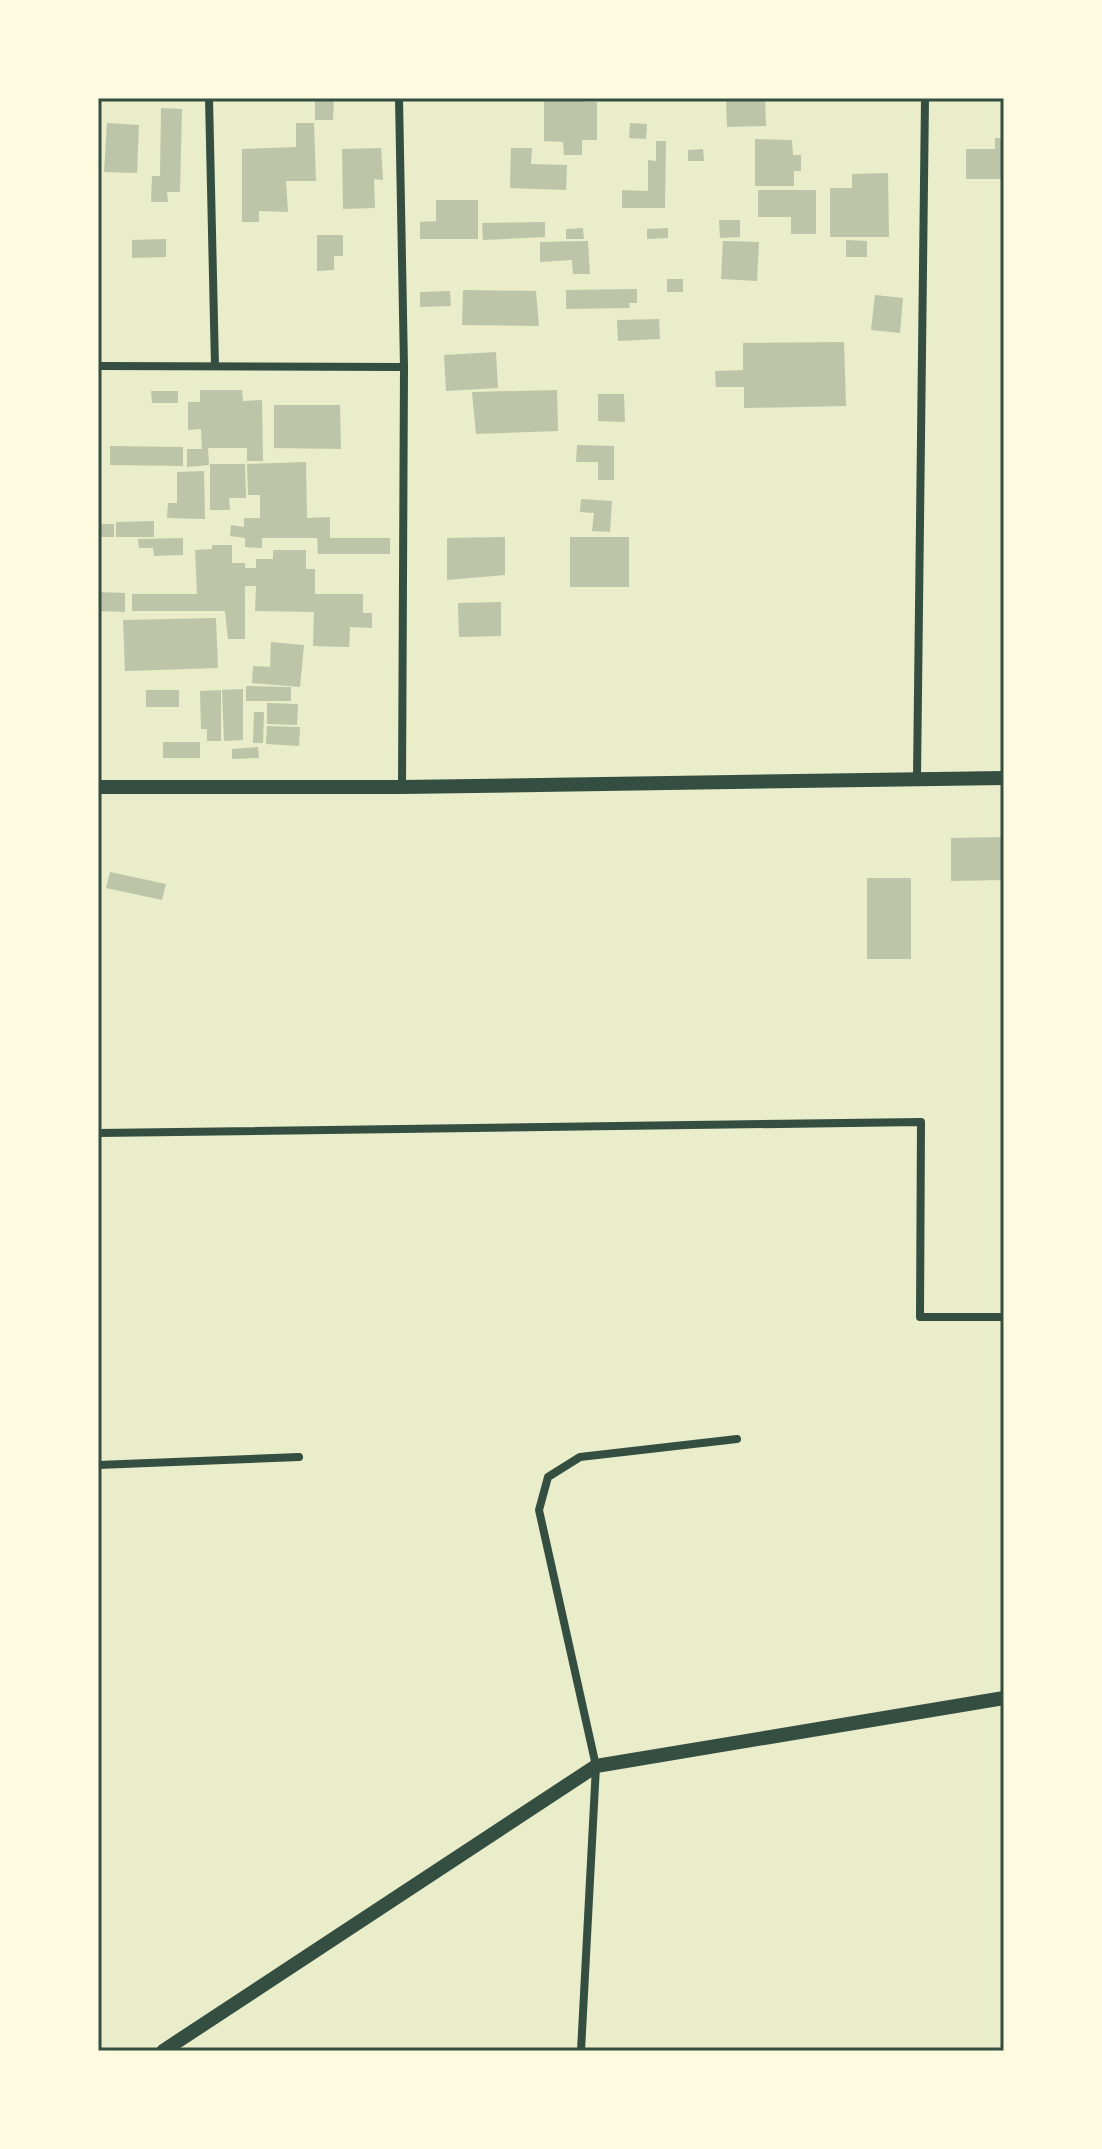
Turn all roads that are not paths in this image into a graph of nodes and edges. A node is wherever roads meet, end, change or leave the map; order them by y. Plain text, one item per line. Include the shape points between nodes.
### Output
1 (209, 98) edge
2 (399, 98) edge
3 (925, 98) edge
4 (98, 366) edge
5 (215, 366) junction
6 (404, 367) junction
7 (917, 777) junction
8 (1004, 778) edge
9 (98, 787) edge
10 (402, 787) junction
11 (98, 1133) edge
12 (1004, 1317) edge
13 (737, 1439) dead end
14 (299, 1457) dead end
15 (98, 1465) edge
16 (1004, 1698) edge
17 (596, 1766) junction
18 (163, 2051) edge
19 (581, 2051) edge

1 - 5 street
2 - 6 street
3 - 7 street
4 - 5 street
5 - 6 street
6 - 10 street
7 - 8 street
7 - 10 street
9 - 10 street
11 - 12 street via 921,1122 920,1317
13 - 17 street via 580,1457 548,1477 539,1510
14 - 15 street
16 - 17 street
17 - 18 street
17 - 19 street

